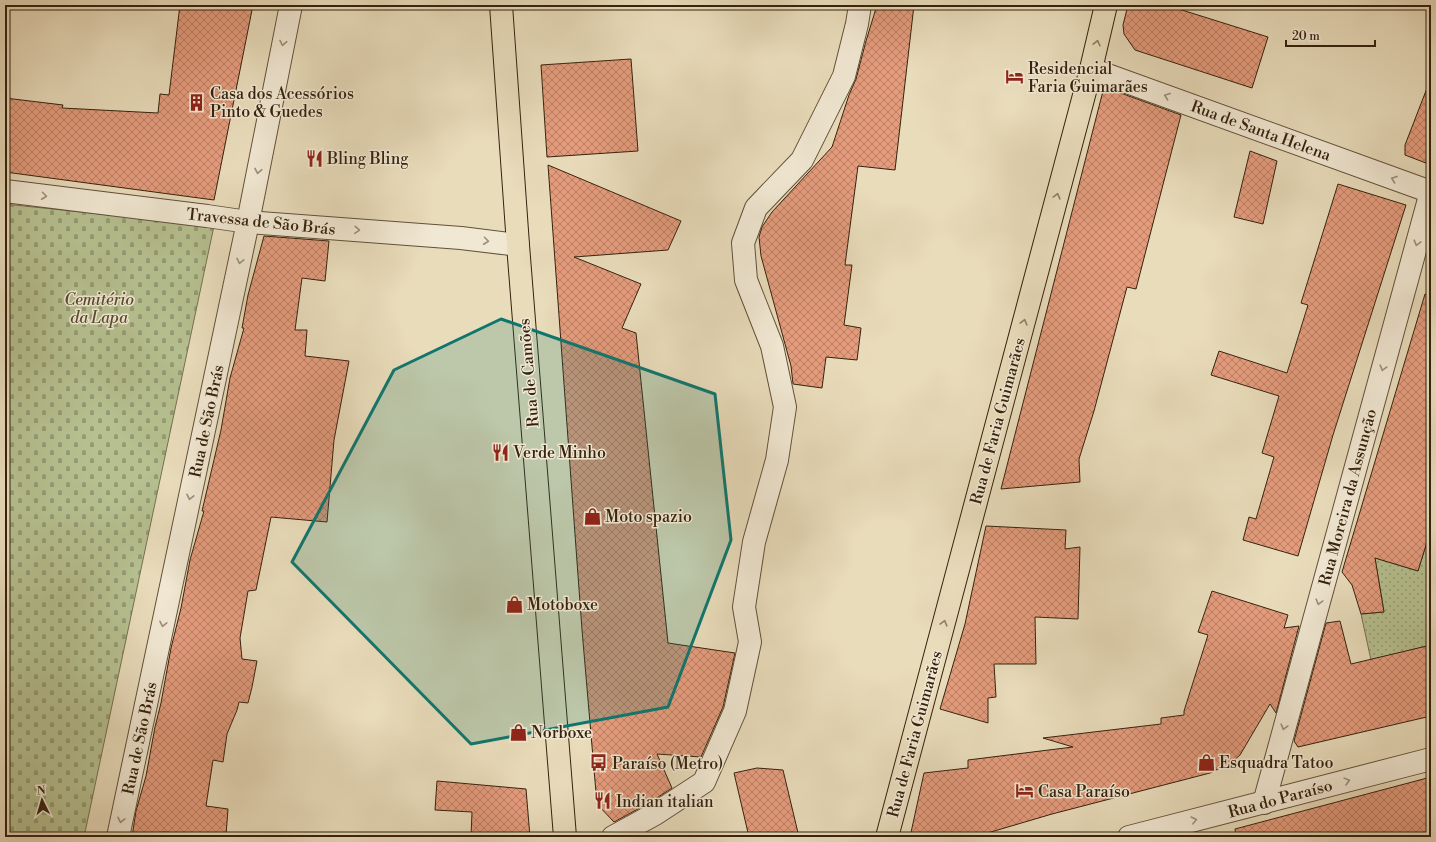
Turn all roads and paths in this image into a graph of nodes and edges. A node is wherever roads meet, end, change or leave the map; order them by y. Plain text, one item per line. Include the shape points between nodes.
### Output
1 (291, 5) edge
2 (501, 5) edge
3 (860, 5) edge
4 (1106, 5) edge
5 (1091, 69) junction
6 (5, 191) edge
7 (1431, 192) edge
8 (248, 222) junction
9 (518, 245) junction
10 (1431, 758) edge
11 (1264, 803) junction
12 (118, 837) edge
13 (565, 837) edge
14 (612, 837) edge
15 (887, 837) edge
16 (1130, 837) edge

1 -> 8 street, Rua de São Brás
2 - 9 main road, Rua de Camões
3 - 14 street via 844,76 802,160 756,208 743,243 746,280 772,346 785,407 777,460 754,542 744,607 750,642 735,711 704,782 655,814
5 -> 4 main road, Rua de Faria Guimarães
7 -> 5 street, Rua de Santa Helena
15 -> 5 main road, Rua de Faria Guimarães
6 -> 8 street, Travessa de São Brás
7 -> 11 street, Rua Moreira da Assunção
8 -> 9 street, Travessa de São Brás via 461,238
8 -> 12 street, Rua de São Brás
9 - 13 main road, Rua de Camões
11 -> 10 street, Rua do Paraíso
16 -> 11 street, Rua do Paraíso

